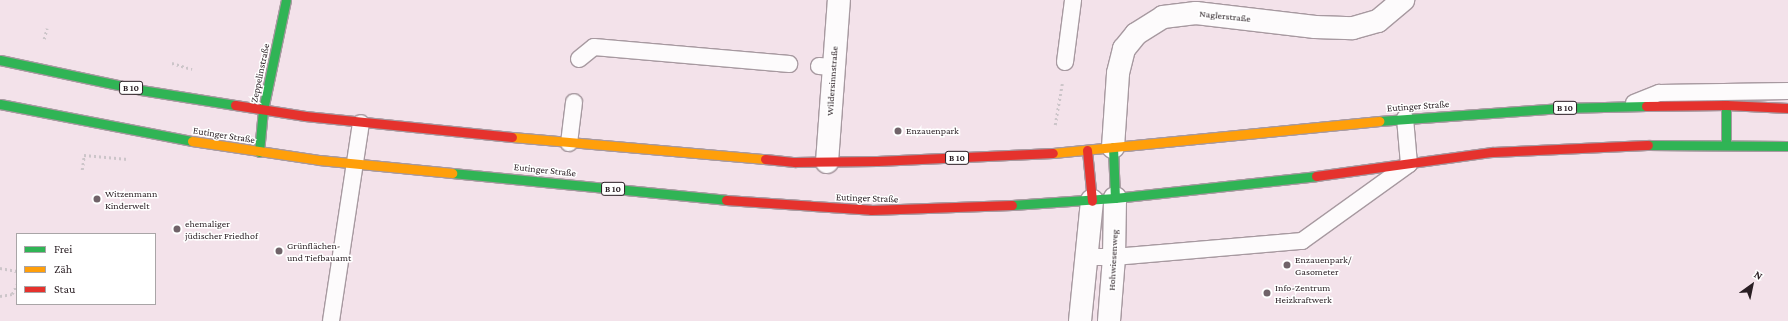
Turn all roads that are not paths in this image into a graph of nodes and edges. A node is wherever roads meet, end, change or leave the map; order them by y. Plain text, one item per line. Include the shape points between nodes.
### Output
1 (286, 0) edge
2 (839, 0) edge
3 (1073, 0) edge
4 (1403, 0) edge
5 (579, 59) dead end
6 (0, 60) edge
7 (1065, 62) road end
8 (789, 64) dead end
9 (1788, 91) edge
10 (574, 102) dead end
11 (0, 104) edge
12 (1726, 104) junction
13 (1626, 107) junction
14 (1788, 108) edge
15 (263, 110) junction
16 (1405, 118) junction
17 (360, 123) junction
18 (569, 143) junction
19 (1726, 145) junction
20 (1788, 146) edge
21 (1113, 147) junction
22 (1087, 150) junction
23 (259, 152) junction
24 (826, 162) junction
25 (355, 164) junction
26 (1409, 164) junction
27 (1116, 198) junction
28 (1092, 201) junction
29 (1086, 257) junction
30 (1114, 257) junction
31 (331, 321) edge
32 (1080, 321) edge
33 (1109, 321) edge

1 - 15 main road, Zeppelinstraße
2 - 24 street, Wildersinnstraße via 826,66
3 - 7 lane
4 - 21 street, Naglerstraße via 1378,21 1353,28 1314,27 1196,13 1163,17 1136,34 1124,49 1118,73
5 - 8 lane via 594,47
6 - 15 main road, Eutinger Straße / B 10 via 141,90
9 - 13 lane via 1659,93
10 - 18 lane
11 - 23 main road, Eutinger Straße / B 10 via 166,137
12 - 13 main road, Eutinger Straße / B 10
12 - 14 main road, Eutinger Straße / B 10
12 - 19 main road
13 - 16 main road, Eutinger Straße / B 10
15 - 17 main road, Eutinger Straße / B 10
15 - 23 main road, Zeppelinstraße
16 - 21 main road, Eutinger Straße / B 10
16 - 26 lane
17 - 18 main road, Eutinger Straße / B 10
17 - 25 lane
18 - 24 main road, Eutinger Straße / B 10 via 795,162
19 - 20 main road, Eutinger Straße / B 10
19 - 26 main road, Eutinger Straße / B 10 via 1550,148 1492,152
21 - 22 main road, Eutinger Straße / B 10
21 - 27 main road
22 - 24 main road, Eutinger Straße / B 10
22 - 28 main road
23 - 25 main road, Eutinger Straße / B 10
25 - 28 main road, Eutinger Straße / B 10 via 782,205 871,210 950,209
25 - 31 lane
26 - 27 main road, Eutinger Straße / B 10
26 - 30 lane via 1302,241
27 - 28 main road, Eutinger Straße / B 10
27 - 30 street, Hohwiesenweg
28 - 29 street
29 - 30 lane
29 - 32 street
30 - 33 street, Hohwiesenweg

